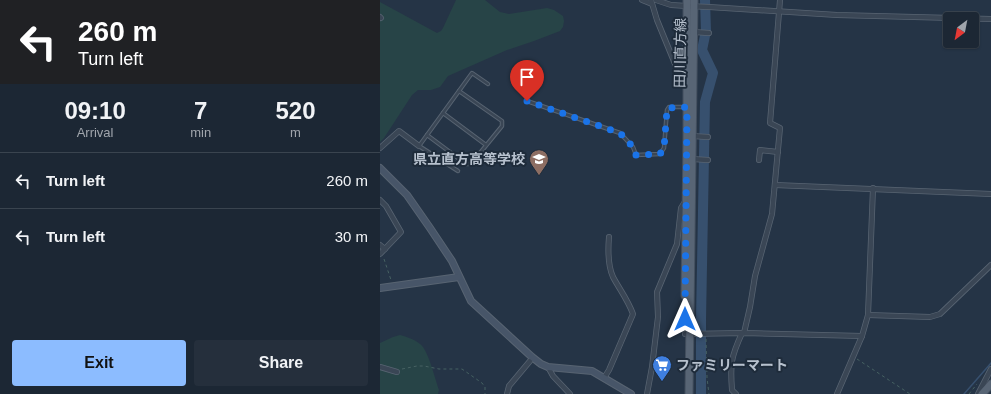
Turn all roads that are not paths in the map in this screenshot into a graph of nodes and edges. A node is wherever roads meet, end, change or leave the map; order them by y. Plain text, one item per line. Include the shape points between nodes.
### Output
1 (642, 0) edge
2 (656, 0) edge
3 (780, 0) edge
4 (651, 2) edge
5 (692, 4) edge
6 (780, 11) junction
7 (991, 19) edge
8 (694, 32) junction
9 (709, 33) dead end
10 (488, 84) dead end
11 (687, 86) junction
12 (459, 91) junction
13 (527, 101) dead end
14 (690, 107) junction
15 (443, 113) junction
16 (427, 135) junction
17 (692, 136) junction
18 (708, 137) dead end
19 (486, 145) junction
20 (419, 146) junction
21 (380, 148) edge
22 (778, 152) junction
23 (692, 159) junction
24 (708, 160) dead end
25 (759, 160) dead end
26 (380, 168) edge
27 (458, 171) dead end
28 (775, 185) junction
29 (873, 188) junction
30 (991, 194) edge
31 (689, 199) junction
32 (380, 200) edge
33 (609, 237) dead end
34 (380, 245) edge
35 (385, 249) junction
36 (380, 254) edge
37 (991, 265) edge
38 (459, 277) junction
39 (380, 288) edge
40 (868, 315) junction
41 (743, 333) junction
42 (688, 334) junction
43 (862, 336) junction
44 (530, 360) dead end
45 (380, 367) edge
46 (548, 367) junction
47 (991, 369) edge
48 (397, 372) road end
49 (604, 378) junction
50 (991, 384) edge
51 (507, 394) edge
52 (570, 394) edge
53 (631, 394) edge
54 (647, 394) edge
55 (684, 394) edge
56 (689, 394) edge
57 (736, 394) edge
58 (837, 394) edge
59 (978, 394) edge
60 (982, 394) edge

1 - 4 street
2 - 5 street via 671,5
3 - 6 street
4 - 11 street via 682,81
5 - 6 street
5 - 8 main road, 田川直方線
5 - 11 main road, 田川直方線
6 - 7 street
6 - 22 street via 770,123 780,128
8 - 9 street
8 - 14 main road, 田川直方線
10 - 12 lane via 472,73
11 - 14 main road, 田川直方線
12 - 15 lane
12 - 19 lane via 502,121 502,126
13 - 14 lane via 620,133 633,147 636,155 660,154 664,148 668,108
14 - 17 main road, 田川直方線
14 - 31 main road, 田川直方線
15 - 16 lane
15 - 19 lane
16 - 19 lane via 466,164 471,164
16 - 20 lane
17 - 18 street
17 - 23 main road, 田川直方線
20 - 21 street via 399,131
20 - 27 lane
22 - 25 street via 760,150
22 - 28 street
23 - 24 street
23 - 31 main road, 田川直方線
26 - 38 street via 407,195 452,261
28 - 29 street
28 - 41 street via 772,214
29 - 30 street
29 - 40 street
31 - 42 main road, 田川直方線
31 - 54 street via 681,208 677,244 657,292 658,317
32 - 35 street via 401,232
33 - 49 street via 608,251 613,276 630,304 633,314
34 - 35 street
35 - 36 street
37 - 40 street via 940,314 930,317
38 - 39 street
38 - 46 street via 471,301 532,357
40 - 43 street
41 - 42 street
41 - 43 street
41 - 57 street via 731,362 732,390
42 - 55 main road, 田川直方線
42 - 56 main road, 田川直方線
43 - 58 street
44 - 51 street via 508,386
45 - 48 street
46 - 49 street via 592,371
46 - 52 street
47 - 59 street
49 - 53 street
50 - 60 main road

